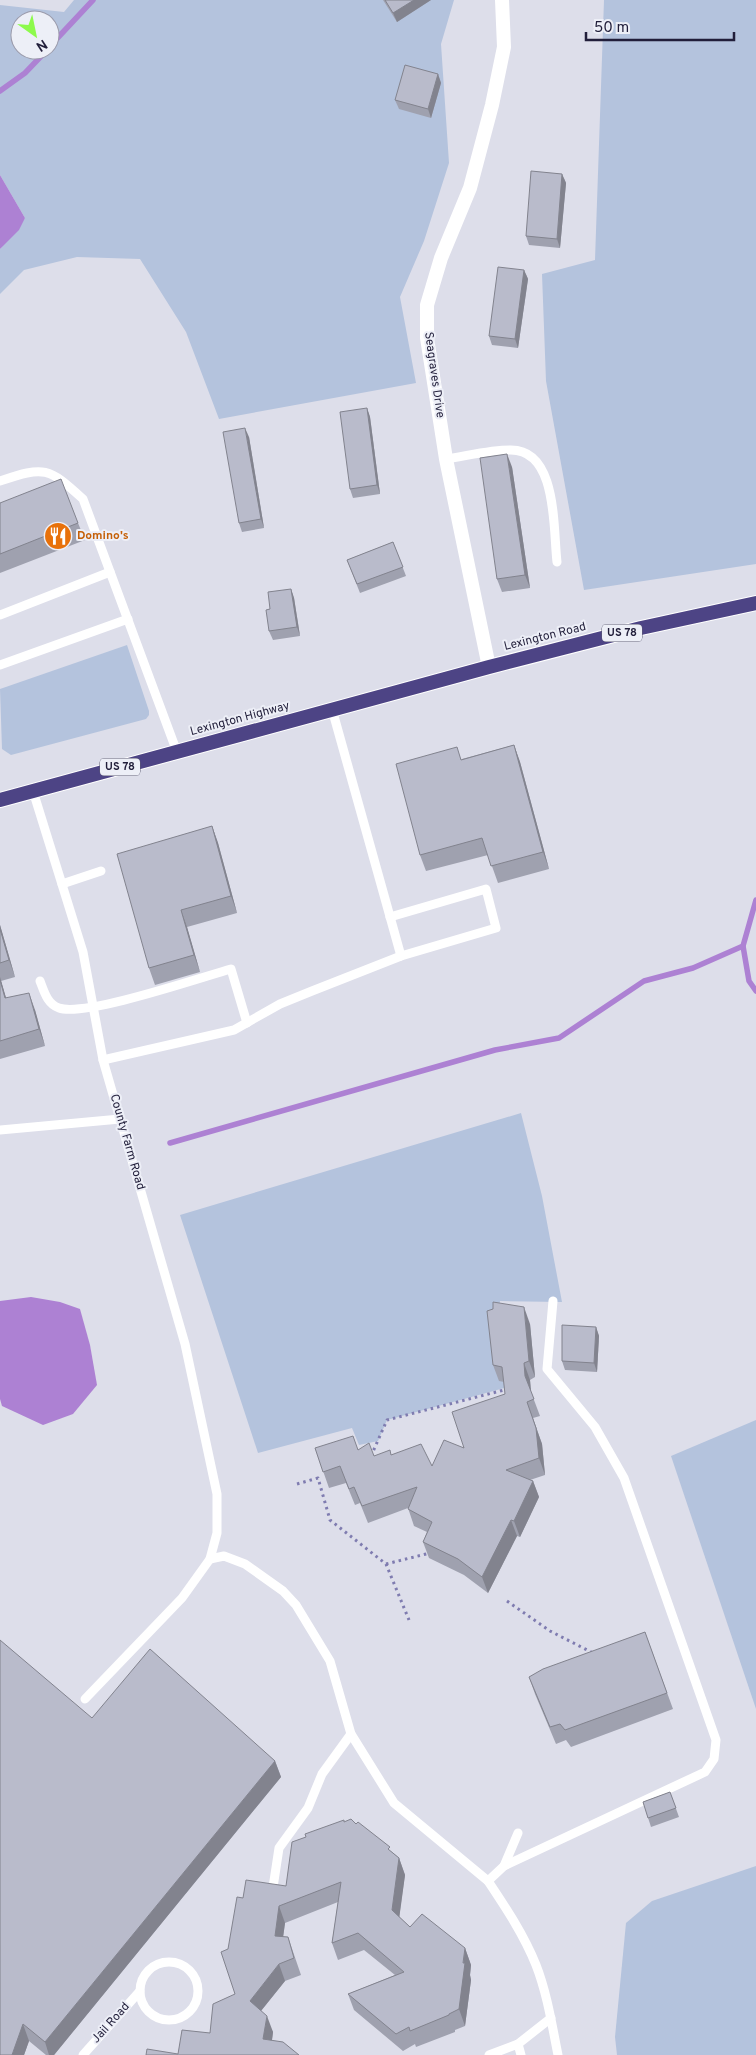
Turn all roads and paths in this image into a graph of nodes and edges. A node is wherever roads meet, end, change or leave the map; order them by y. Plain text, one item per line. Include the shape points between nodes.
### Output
1 (502, 0) edge
2 (446, 459) junction
3 (0, 481) edge
4 (557, 562) dead end
5 (110, 572) junction
6 (756, 603) edge
7 (0, 615) edge
8 (128, 619) junction
9 (0, 666) edge
10 (489, 667) junction
11 (332, 709) junction
12 (177, 752) junction
13 (33, 791) junction
14 (1, 798) edge
15 (102, 871) dead end
16 (62, 884) junction
17 (390, 917) junction
18 (401, 956) junction
19 (40, 981) dead end
20 (92, 1008) junction
21 (246, 1023) junction
22 (103, 1060) junction
23 (120, 1119) junction
24 (0, 1130) edge
25 (553, 1302) dead end
26 (509, 1389) edge
27 (489, 1394) junction
28 (496, 1397) edge
29 (471, 1399) junction
30 (474, 1406) edge
31 (368, 1462) edge
32 (297, 1484) dead end
33 (431, 1553) edge
34 (210, 1559) junction
35 (386, 1564) junction
36 (507, 1601) dead end
37 (409, 1620) dead end
38 (599, 1656) edge
39 (84, 1699) dead end
40 (351, 1734) junction
41 (518, 1833) dead end
42 (504, 1866) junction
43 (488, 1881) junction
44 (272, 1894) edge
45 (140, 1991) junction
46 (551, 2018) junction
47 (518, 2044) junction
48 (83, 2055) edge
49 (489, 2055) edge
50 (521, 2055) edge
51 (558, 2055) edge

1 - 2 street, Seagraves Drive via 504,47 492,105 470,188 441,258 427,306 427,338
2 - 4 lane via 512,450 531,455 542,466 548,481
2 - 10 street, Seagraves Drive
3 - 5 lane via 32,470 58,476 83,499
5 - 7 lane
5 - 8 lane
6 - 10 highway, Lexington Road / US 78
8 - 9 lane
8 - 12 lane
10 - 11 highway, Lexington Highway / US 78
11 - 12 highway, Lexington Highway / US 78
11 - 17 lane
12 - 13 highway, Lexington Highway / US 78
13 - 14 highway, Lexington Highway / US 78
13 - 16 lane, County Farm Road
15 - 16 lane
16 - 20 lane, County Farm Road via 83,952
17 - 18 lane
17 - 18 lane via 486,889 496,928
18 - 21 lane via 280,1004
19 - 20 lane via 52,1004 60,1008
20 - 21 lane via 231,969
20 - 22 lane, County Farm Road
21 - 22 lane via 234,1030
22 - 23 lane, County Farm Road
23 - 24 lane
23 - 34 lane, County Farm Road via 185,1344 217,1494 216,1533
25 - 42 lane via 547,1369 595,1426 624,1478 716,1740 714,1759 705,1772
26 - 27 path
27 - 28 path
27 - 29 path
29 - 30 path
29 - 31 path via 387,1420
32 - 35 path via 318,1478 330,1520
33 - 35 path
34 - 39 lane via 182,1598
34 - 40 lane via 224,1556 245,1564 284,1591 296,1605 330,1661
35 - 37 path
36 - 38 path via 550,1631
40 - 43 lane via 394,1803
40 - 44 lane via 322,1774 308,1808 279,1848
41 - 42 lane
42 - 43 lane
43 - 46 lane via 513,1918 536,1965
45 - 45 lane, Jail Road via 146,1974 160,1963 170,1961 187,1967 198,1984 199,1994 191,2012 182,2018 163,2020 146,2010
45 - 48 lane, Jail Road
46 - 47 lane
46 - 51 lane
47 - 49 lane
47 - 50 lane

